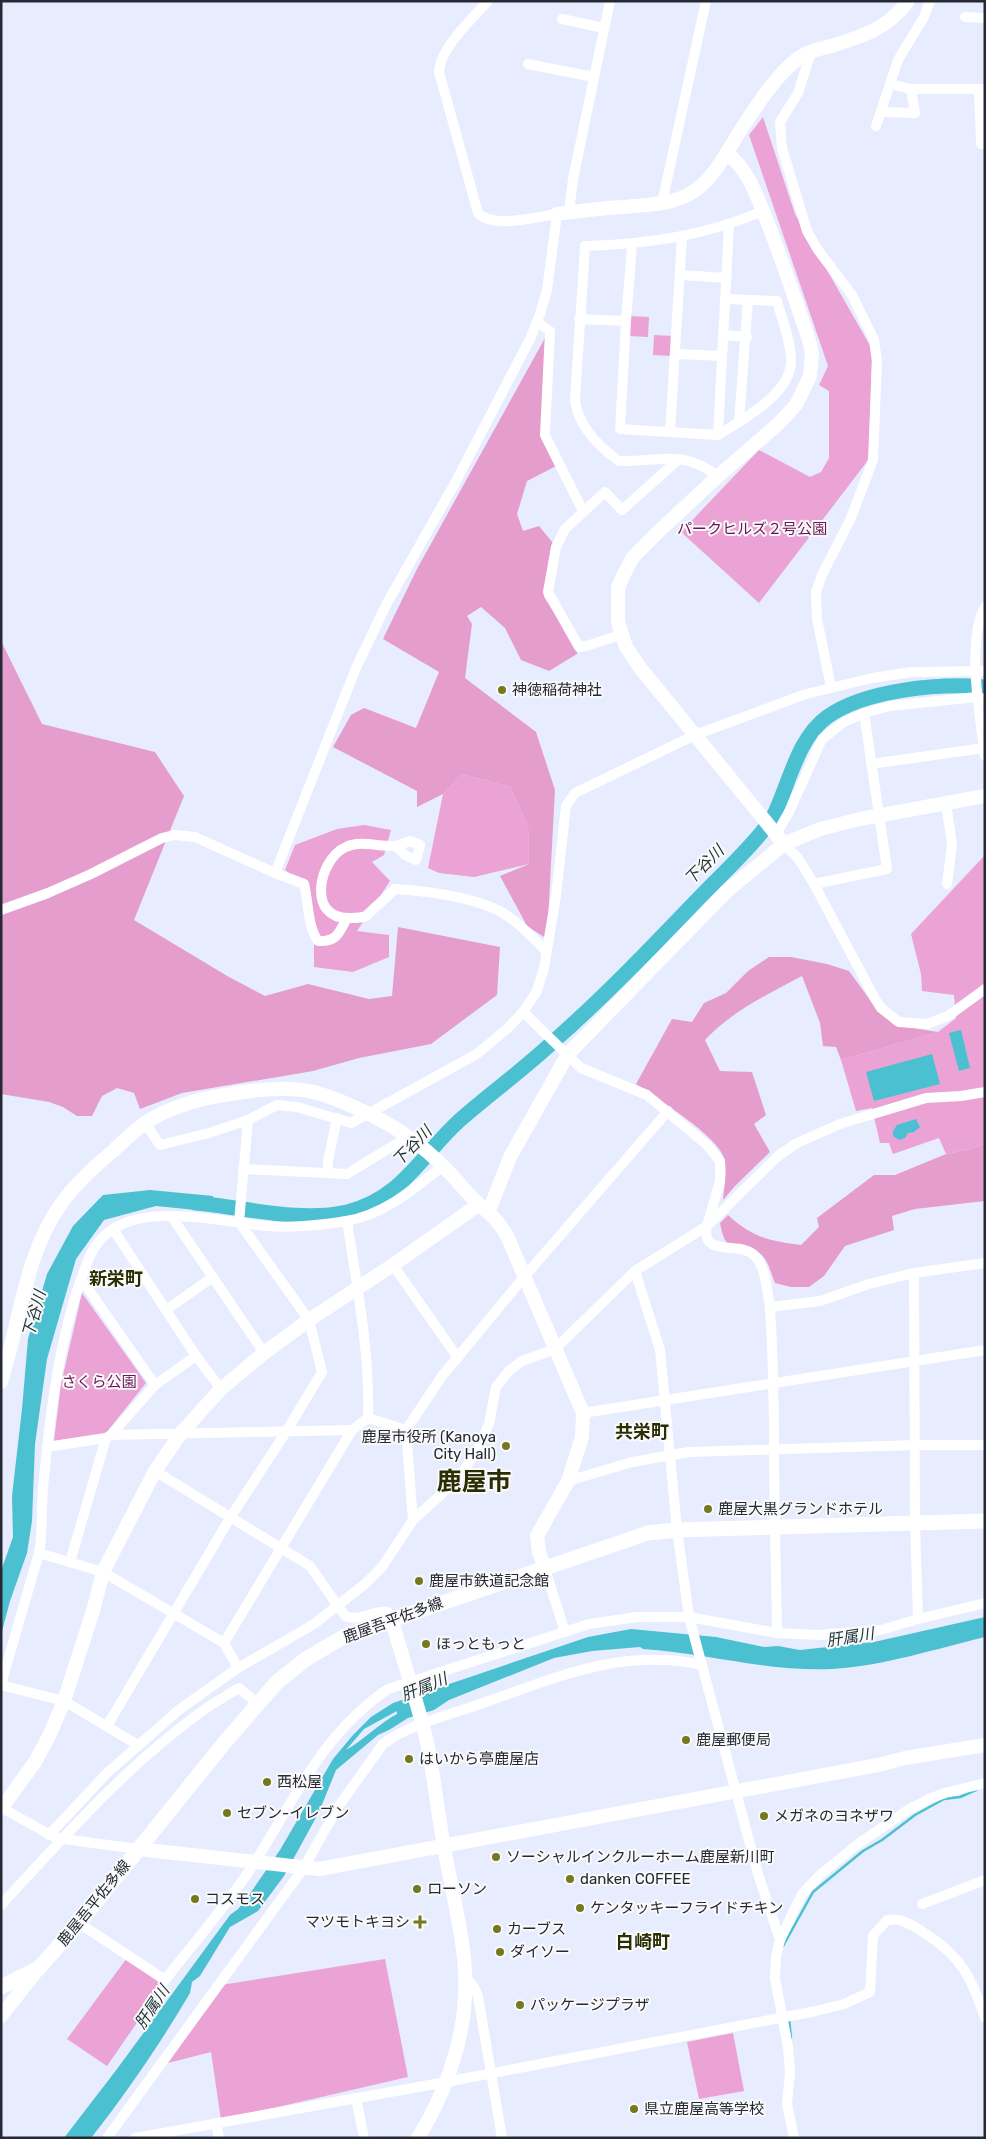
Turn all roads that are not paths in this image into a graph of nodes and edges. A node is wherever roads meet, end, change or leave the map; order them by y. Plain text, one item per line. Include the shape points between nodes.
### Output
1 (488, 1) edge
2 (610, 1) edge
3 (706, 1) edge
4 (908, 1) edge
5 (930, 1) edge
6 (965, 16) dead end
7 (985, 18) edge
8 (562, 19) dead end
9 (604, 28) junction
10 (811, 52) junction
11 (528, 64) dead end
12 (594, 77) junction
13 (890, 84) junction
14 (911, 89) junction
15 (982, 89) edge
16 (881, 112) junction
17 (876, 126) dead end
18 (985, 144) edge
19 (727, 153) junction
20 (662, 203) junction
21 (763, 211) junction
22 (563, 213) junction
23 (730, 225) junction
24 (682, 236) junction
25 (632, 245) junction
26 (680, 275) junction
27 (726, 278) junction
28 (725, 299) junction
29 (748, 300) junction
30 (580, 319) junction
31 (626, 321) junction
32 (537, 322) junction
33 (724, 335) junction
34 (747, 337) junction
35 (676, 354) junction
36 (722, 356) junction
37 (739, 422) junction
38 (670, 432) junction
39 (718, 435) junction
40 (679, 459) junction
41 (717, 476) junction
42 (583, 511) junction
43 (985, 607) edge
44 (621, 635) junction
45 (980, 671) edge
46 (831, 687) junction
47 (981, 698) edge
48 (864, 712) junction
49 (695, 735) junction
50 (984, 752) edge
51 (872, 764) junction
52 (985, 796) edge
53 (946, 803) junction
54 (879, 816) junction
55 (778, 835) junction
56 (396, 846) dead end
57 (275, 873) junction
58 (814, 884) junction
59 (947, 884) dead end
60 (1, 910) edge
61 (347, 918) junction
62 (546, 951) junction
63 (985, 989) edge
64 (523, 1012) junction
65 (564, 1051) junction
66 (985, 1092) edge
67 (668, 1111) junction
68 (369, 1114) junction
69 (337, 1118) junction
70 (248, 1120) junction
71 (145, 1123) junction
72 (409, 1136) junction
73 (441, 1162) junction
74 (243, 1169) junction
75 (328, 1173) junction
76 (483, 1208) junction
77 (172, 1217) junction
78 (347, 1221) junction
79 (239, 1222) junction
80 (707, 1226) junction
81 (113, 1228) junction
82 (985, 1263) edge
83 (392, 1265) junction
84 (635, 1271) junction
85 (914, 1273) junction
86 (213, 1277) junction
87 (524, 1277) junction
88 (82, 1280) junction
89 (358, 1288) junction
90 (770, 1307) junction
91 (166, 1310) junction
92 (309, 1320) junction
93 (555, 1349) junction
94 (985, 1350) edge
95 (264, 1353) junction
96 (196, 1356) junction
97 (458, 1358) junction
98 (915, 1360) junction
99 (1, 1382) edge
100 (774, 1382) junction
101 (155, 1385) junction
102 (221, 1389) junction
103 (664, 1401) junction
104 (582, 1413) junction
105 (368, 1418) junction
106 (352, 1430) junction
107 (406, 1430) junction
108 (286, 1432) junction
109 (181, 1433) junction
110 (108, 1437) junction
111 (916, 1445) junction
112 (985, 1445) edge
113 (47, 1447) junction
114 (774, 1450) junction
115 (670, 1454) junction
116 (155, 1471) junction
117 (568, 1481) junction
118 (230, 1518) junction
119 (413, 1520) junction
120 (985, 1520) edge
121 (915, 1523) junction
122 (775, 1527) junction
123 (677, 1530) junction
124 (283, 1548) junction
125 (39, 1553) junction
126 (70, 1562) junction
127 (545, 1568) junction
128 (103, 1572) junction
129 (985, 1603) edge
130 (337, 1607) junction
131 (175, 1615) junction
132 (690, 1619) junction
133 (918, 1619) junction
134 (392, 1621) junction
135 (565, 1632) junction
136 (777, 1633) junction
137 (224, 1643) junction
138 (701, 1661) junction
139 (238, 1668) junction
140 (411, 1682) junction
141 (1, 1684) edge
142 (64, 1701) junction
143 (258, 1704) junction
144 (422, 1724) junction
145 (107, 1726) junction
146 (138, 1745) junction
147 (985, 1745) edge
148 (985, 1783) edge
149 (735, 1791) junction
150 (2, 1808) edge
151 (49, 1835) junction
152 (62, 1839) junction
153 (443, 1845) junction
154 (138, 1849) junction
155 (254, 1863) junction
156 (299, 1869) junction
157 (985, 1880) edge
158 (922, 1904) dead end
159 (1, 1905) edge
160 (80, 1923) junction
161 (780, 1940) junction
162 (39, 1968) junction
163 (465, 1976) junction
164 (1, 1987) edge
165 (462, 2012) junction
166 (481, 2013) junction
167 (1, 2016) edge
168 (782, 2016) junction
169 (985, 2018) edge
170 (490, 2073) junction
171 (446, 2082) junction
172 (356, 2098) junction
173 (216, 2123) junction
174 (107, 2138) edge
175 (135, 2138) edge
176 (219, 2138) edge
177 (364, 2138) edge
178 (418, 2138) edge
179 (502, 2138) edge
180 (794, 2138) edge

1 - 22 street via 439,62 478,212 493,221
2 - 9 street
3 - 20 street
4 - 10 street via 880,28
5 - 13 street via 898,60
6 - 7 street
8 - 9 street
9 - 12 street
10 - 19 street via 797,60 771,85
10 - 46 street via 798,93 780,122 782,148 807,231 852,295 874,340 877,361 873,460 851,518 816,592
11 - 12 street
12 - 22 street
13 - 14 street
13 - 16 street
14 - 15 street
14 - 16 street via 915,113
15 - 18 street via 981,144
16 - 17 street
19 - 20 street via 706,181 682,198
19 - 21 street via 746,174
20 - 22 street
21 - 23 street
21 - 41 street via 780,251 809,340 812,366 806,388 796,405
22 - 32 street
23 - 24 street
23 - 27 street
24 - 25 street
24 - 26 street
25 - 30 street via 585,246
25 - 31 street
26 - 27 street
26 - 35 street
27 - 28 street
28 - 29 street
28 - 33 street
29 - 34 street
29 - 37 street via 777,301 791,364 780,387
30 - 31 street
30 - 40 street via 575,400 581,423 598,444 620,461
31 - 38 street via 620,429
32 - 42 street via 550,331 544,435
32 - 57 street via 454,485 387,603 356,668
33 - 34 street
33 - 36 street
34 - 37 street
35 - 36 street
35 - 38 street
36 - 39 street
37 - 39 street
38 - 39 street
40 - 41 street via 699,463
40 - 42 street via 622,510 605,492
41 - 44 street via 633,557 618,587
42 - 44 street via 565,529 556,547 548,592 579,647
43 - 45 street via 979,617
44 - 49 street via 641,669
45 - 46 street via 912,672
45 - 47 street
46 - 49 street via 761,709
47 - 48 street via 890,706
47 - 50 street
48 - 51 street
48 - 55 street via 822,739
49 - 55 street
49 - 62 street via 575,793 566,806
50 - 51 street
51 - 54 street
52 - 53 street
53 - 54 street
53 - 59 street via 952,845
54 - 55 street
54 - 58 street via 887,869
55 - 58 street
55 - 65 street via 727,891
56 - 61 street via 346,846 330,862 320,891 323,905 338,918
57 - 60 street via 195,837 174,835 48,893
57 - 61 street via 304,884 311,930 318,942 334,939
58 - 63 street via 874,997 881,1008 899,1022 927,1024 948,1016
61 - 62 street via 366,916 395,889 425,891 493,908 512,920
62 - 64 street via 536,991
64 - 65 street
64 - 68 street via 477,1054
65 - 67 street via 581,1068 647,1095
65 - 76 street
66 - 80 street via 926,1098 840,1124 797,1143 778,1156
67 - 80 street via 707,1145 720,1161 720,1182
67 - 87 street
68 - 69 street via 351,1123
68 - 71 street via 339,1100 305,1090 267,1089 200,1099
68 - 72 street
69 - 70 street via 297,1106 277,1104
69 - 75 street
70 - 71 street via 160,1145
70 - 74 street
71 - 99 street via 83,1178 47,1226 31,1266
72 - 73 street
72 - 75 street via 347,1174
73 - 76 street
73 - 78 street via 406,1195
74 - 75 street
74 - 79 street
76 - 83 street
76 - 87 street via 502,1225
77 - 79 street
77 - 81 street via 128,1220
77 - 86 street
78 - 79 street via 269,1226
78 - 89 street
79 - 92 street
80 - 84 street
80 - 90 street via 707,1239 717,1247 742,1249 752,1253 760,1262
81 - 88 street via 99,1240 90,1255
81 - 91 street
82 - 85 street
83 - 89 street
83 - 97 street
84 - 93 street
84 - 103 street via 660,1350
85 - 90 street via 820,1300
85 - 98 street
86 - 91 street
86 - 95 street
87 - 93 street
87 - 97 street
88 - 101 street
88 - 113 street via 57,1374
89 - 92 street
89 - 105 street via 368,1384
90 - 100 street
91 - 96 street
92 - 95 street
92 - 108 street via 322,1372
93 - 104 street
93 - 119 street via 522,1361 510,1370 496,1387 488,1424 477,1450 458,1479
94 - 98 street
95 - 102 street
96 - 101 street
96 - 102 street
97 - 107 street via 426,1397
98 - 100 street
98 - 111 street
100 - 103 street
100 - 114 street
101 - 110 street
102 - 109 street
103 - 104 street
103 - 115 street
104 - 117 street via 582,1437
105 - 106 street
105 - 107 street
106 - 108 street
106 - 124 street
107 - 119 street
108 - 109 street
108 - 118 street
109 - 110 street
109 - 116 street
110 - 113 street
110 - 126 street
111 - 112 street
111 - 114 street
111 - 121 street
113 - 125 street
114 - 115 street
114 - 122 street
115 - 117 street
115 - 123 street
116 - 118 street
116 - 128 street
117 - 127 street via 537,1536
118 - 124 street
118 - 131 street
119 - 130 street via 382,1567
120 - 121 main road, 鹿屋吾平佐多線
121 - 122 main road, 鹿屋吾平佐多線
121 - 133 street
122 - 123 main road, 鹿屋吾平佐多線
122 - 136 street
123 - 127 main road, 鹿屋吾平佐多線 via 648,1533
123 - 132 street
124 - 130 street via 310,1566
124 - 137 street
125 - 126 street
125 - 141 street
126 - 128 street
127 - 134 main road, 鹿屋吾平佐多線
127 - 135 street
128 - 131 street
128 - 142 street
129 - 133 street
130 - 134 street via 352,1619 381,1611 388,1612
130 - 139 street
131 - 137 street
131 - 145 street
132 - 135 street via 637,1617 589,1624
132 - 136 street
132 - 138 street
133 - 136 street via 881,1630 856,1633
134 - 140 street
134 - 143 main road, 鹿屋吾平佐多線 via 345,1636 306,1659 277,1682
135 - 140 street
137 - 139 street
138 - 144 street via 663,1658 609,1664 561,1676
138 - 149 street
139 - 146 street
140 - 144 street
140 - 155 street via 388,1689 364,1705 345,1725 301,1784
141 - 142 street
142 - 145 street
142 - 150 street via 35,1762
143 - 152 street via 239,1688 200,1712 130,1771
143 - 154 main road, 鹿屋吾平佐多線
144 - 153 street
144 - 156 street via 383,1744
145 - 146 street
146 - 151 street
147 - 149 street
148 - 161 street via 929,1799 858,1844 803,1893
149 - 153 street
149 - 161 street
150 - 151 street
151 - 152 street
152 - 154 street
152 - 159 street
153 - 156 street via 319,1870
153 - 163 street via 459,1924
154 - 155 street
154 - 160 main road, 鹿屋吾平佐多線
155 - 156 street
155 - 160 street via 164,1980
156 - 174 street
157 - 158 street
160 - 162 main road, 鹿屋吾平佐多線
161 - 168 street via 775,1978
162 - 164 main road, 鹿屋吾平佐多線
162 - 167 street
163 - 165 street
163 - 166 street via 474,1987
165 - 166 street
165 - 171 street via 457,2049
166 - 170 street
168 - 169 street via 844,2004 870,1992 873,1936 886,1920 897,1920 910,1924 954,1955 974,1985
168 - 170 street
168 - 180 street via 790,2072 787,2104
170 - 171 street
170 - 179 street
171 - 172 street
171 - 178 street
172 - 173 street
172 - 177 street
173 - 175 street
173 - 176 street

